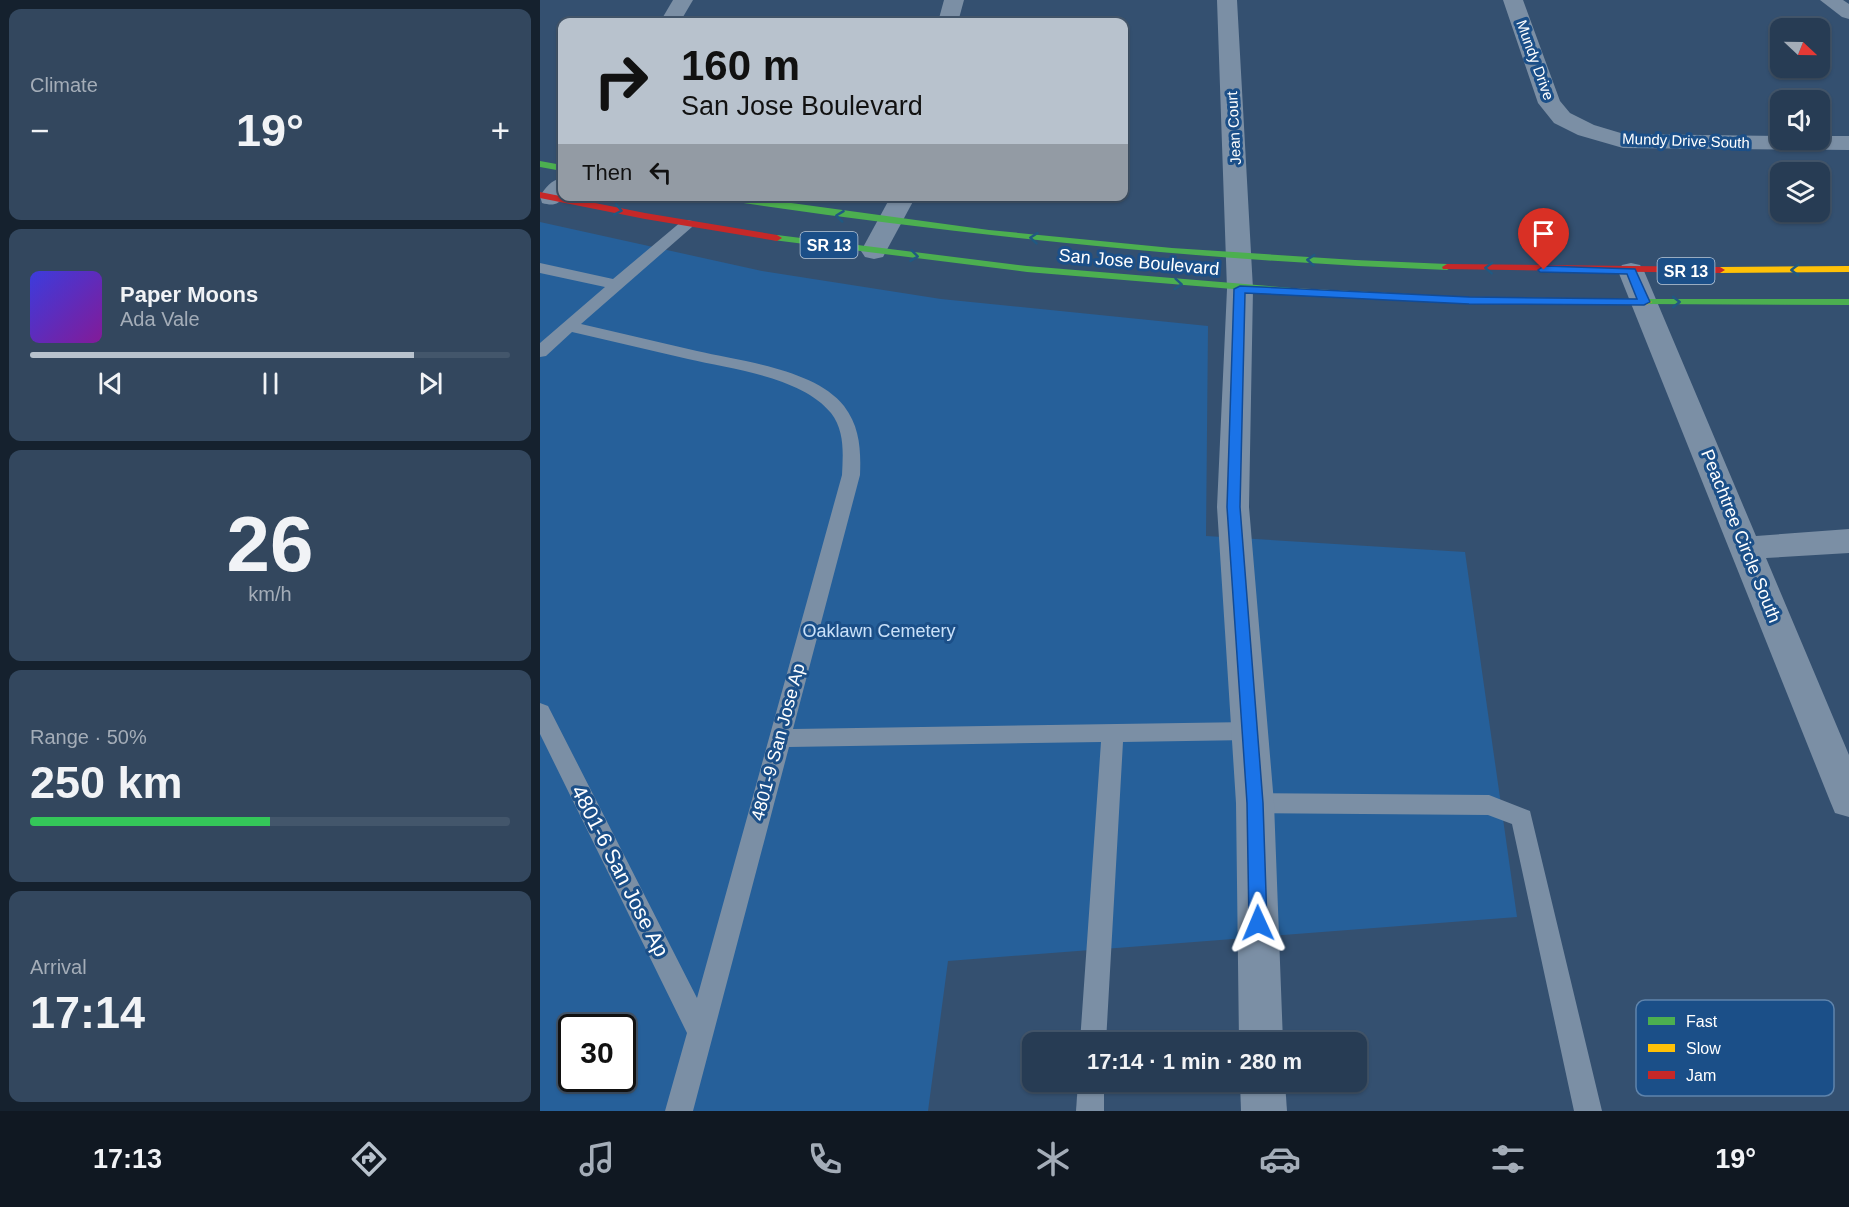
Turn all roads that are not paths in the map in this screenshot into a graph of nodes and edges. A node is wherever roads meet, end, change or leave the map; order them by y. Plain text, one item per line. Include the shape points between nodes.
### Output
1 (683, 0) edge
2 (954, 0) edge
3 (1227, 0) edge
4 (1513, 0) edge
5 (1830, 0) edge
6 (1849, 13) edge
7 (672, 18) edge
8 (949, 18) edge
9 (1562, 118) joint
10 (1849, 143) edge
11 (540, 164) edge
12 (558, 167) edge
13 (586, 201) edge
14 (749, 201) edge
15 (901, 201) edge
16 (890, 222) junction
17 (687, 224) junction
18 (874, 251) junction
19 (540, 268) edge
20 (1849, 269) edge
21 (1631, 271) junction
22 (1239, 272) junction
23 (617, 285) junction
24 (1644, 302) junction
25 (1849, 302) edge
26 (569, 326) junction
27 (540, 352) edge
28 (1849, 541) edge
29 (1746, 548) junction
30 (540, 712) edge
31 (1250, 731) junction
32 (1113, 733) junction
33 (780, 738) junction
34 (1849, 801) edge
35 (1255, 803) junction
36 (700, 1031) junction
37 (1094, 1032) edge
38 (1261, 1032) edge
39 (1091, 1092) edge
40 (1263, 1092) edge
41 (679, 1111) edge
42 (1090, 1111) edge
43 (1264, 1111) edge
44 (1588, 1111) edge

1 - 7 street
2 - 8 street
3 - 22 street, Jean Court
4 - 9 street, Mundy Drive via 1550,104
5 - 6 street
9 - 10 street, Mundy Drive South via 1623,141
11 - 12 main road
13 -> 17 main road, San Jose Boulevard / SR 13
16 -> 14 main road, San Jose Boulevard / SR 13
15 - 16 street
16 - 18 street
22 -> 16 main road, San Jose Boulevard / SR 13 via 1009,236
17 - 18 main road, San Jose Boulevard / SR 13
17 - 23 lane
18 -> 22 main road, San Jose Boulevard / SR 13 via 1084,276
19 - 23 lane
20 -> 21 main road, San Jose Boulevard / SR 13
21 -> 22 main road, San Jose Boulevard / SR 13 via 1370,264
21 - 24 street, Peachtree Circle South
22 - 24 main road, San Jose Boulevard / SR 13 via 1469,300
22 - 31 street, Jean Court via 1233,507
23 - 26 lane
24 -> 25 main road, San Jose Boulevard / SR 13
24 - 29 street, Peachtree Circle South
26 - 27 lane
26 - 33 lane, 4801-9 San Jose Ap via 777,375 807,385 841,414 854,454 851,475
28 - 29 street
29 - 34 street, Peachtree Circle South
30 - 36 lane, 4801-6 San Jose Ap
31 - 32 lane
31 - 35 street, Jean Court
32 - 33 lane
32 - 37 lane
33 - 36 lane, 4801-9 San Jose Ap
35 - 38 street, Jean Court
35 - 44 lane via 1490,805 1522,818
36 - 41 lane, 4801-9 San Jose Ap
39 - 42 lane
40 - 43 street

